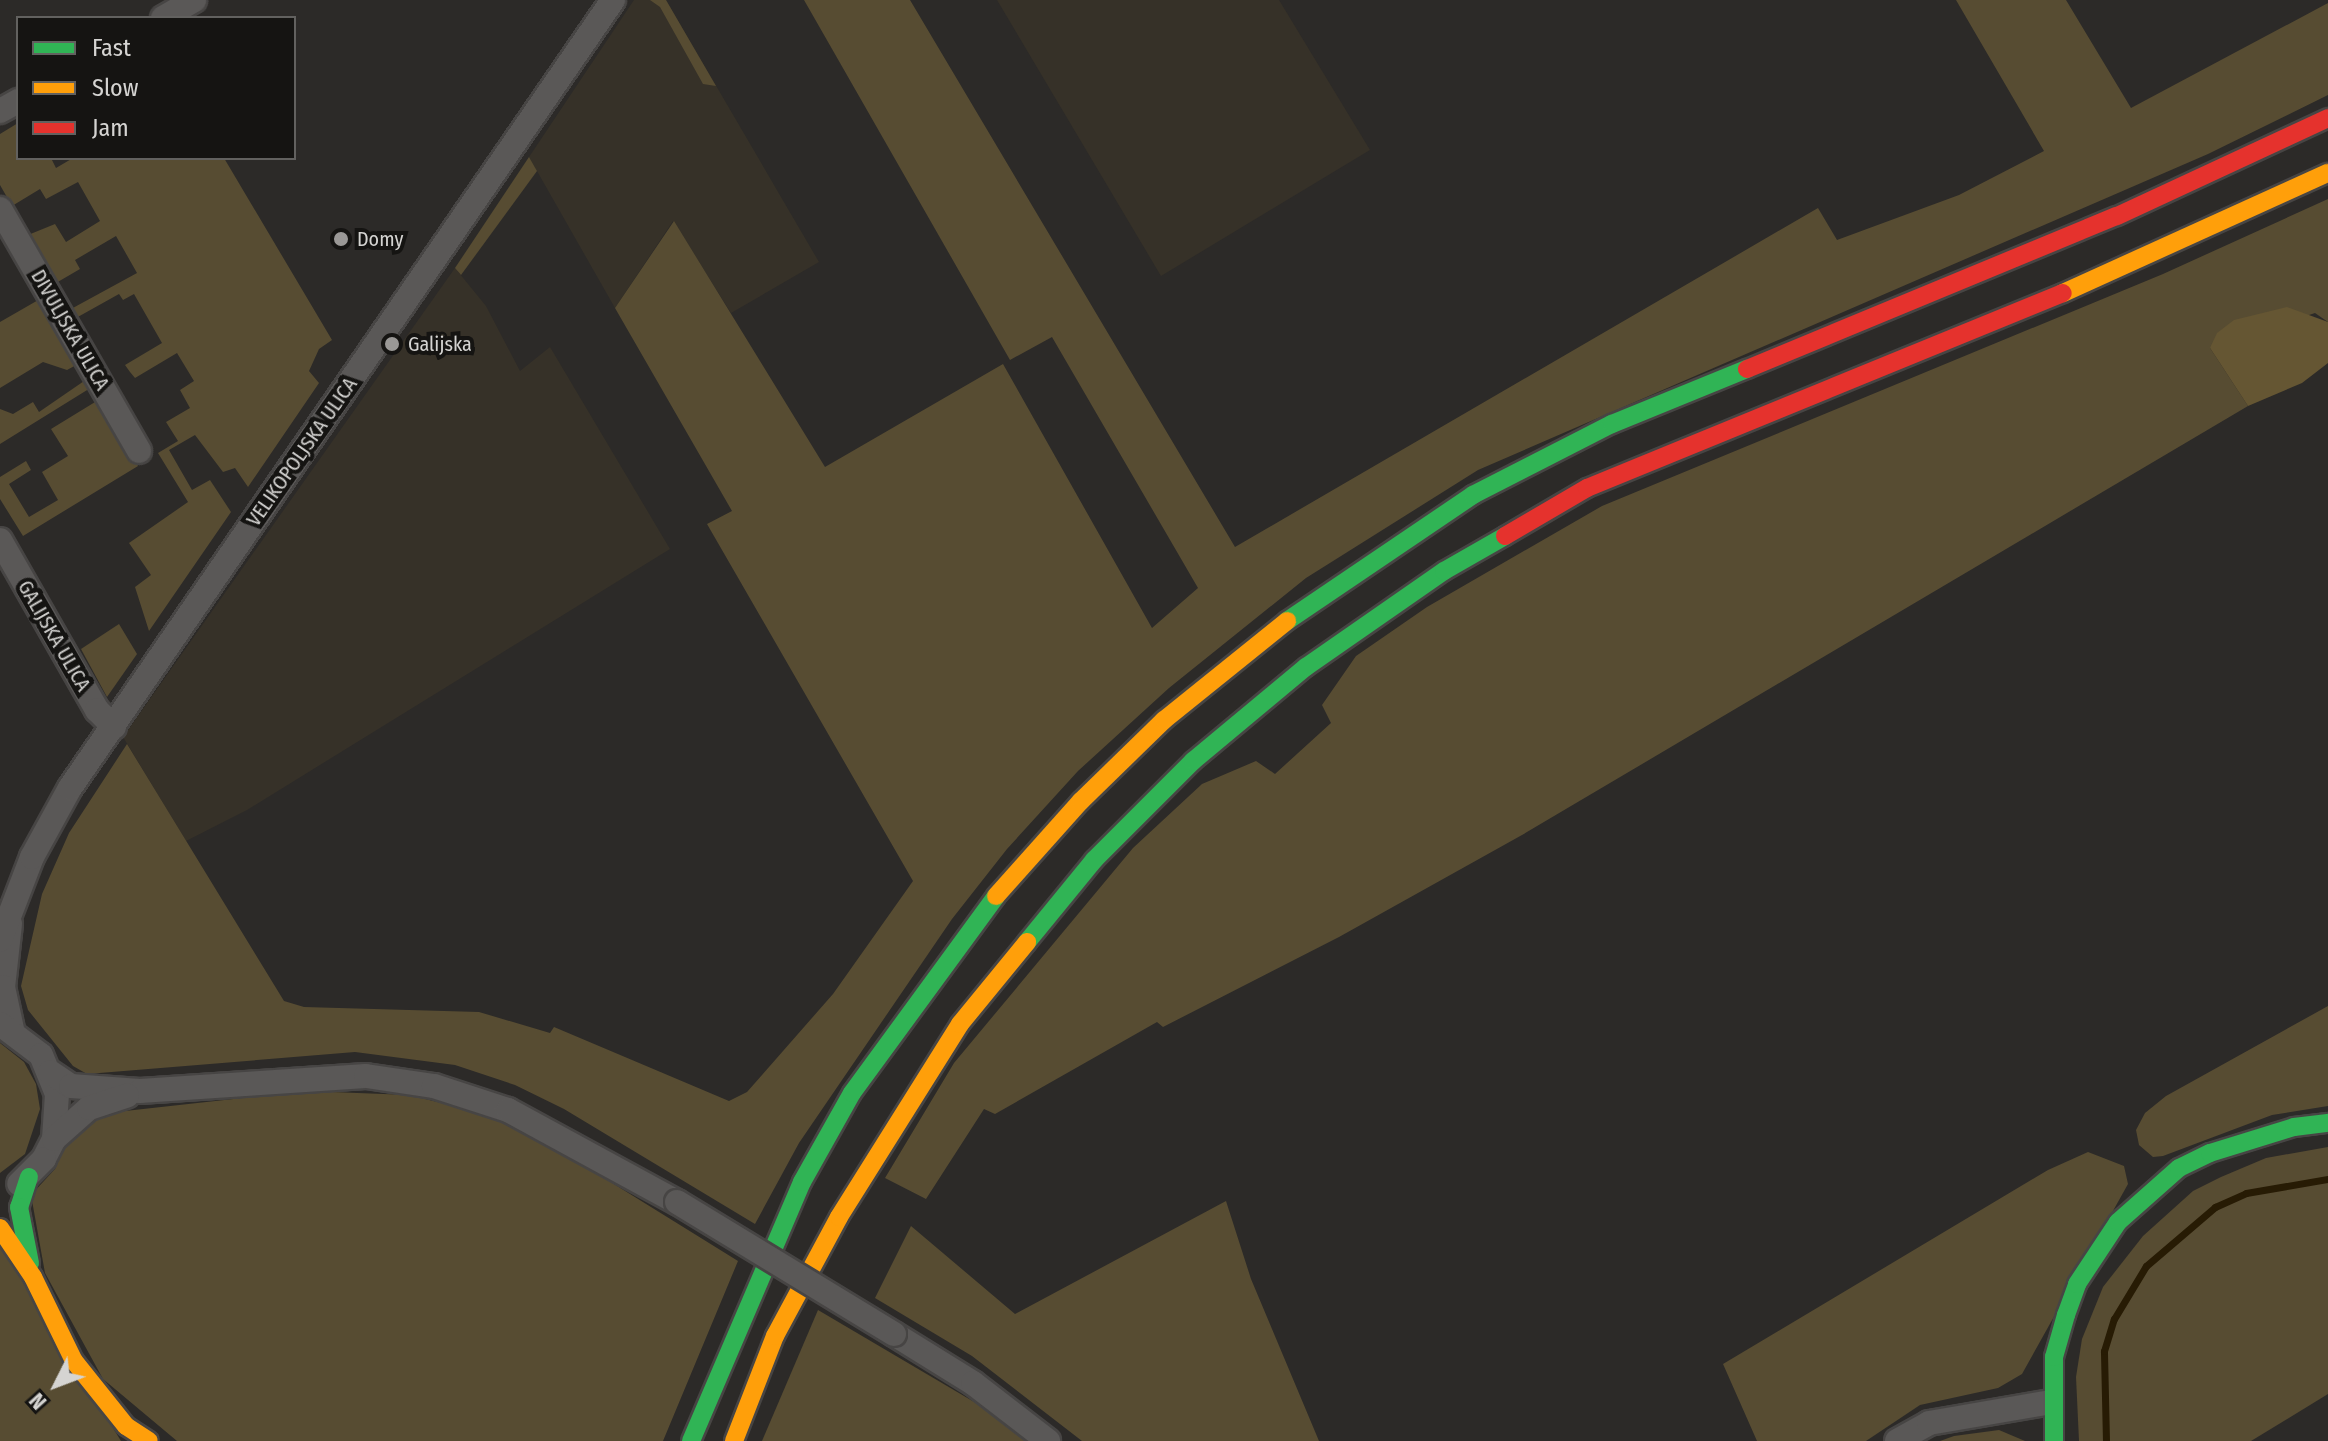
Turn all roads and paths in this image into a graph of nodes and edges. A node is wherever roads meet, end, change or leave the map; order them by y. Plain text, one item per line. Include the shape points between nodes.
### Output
1 (194, 0) edge
2 (613, 0) edge
3 (166, 16) edge
4 (2328, 118) edge
5 (2328, 173) edge
6 (0, 209) edge
7 (139, 451) dead end
8 (0, 540) edge
9 (114, 727) junction
10 (11, 913) junction
11 (0, 940) edge
12 (6, 1027) edge
13 (50, 1072) junction
14 (140, 1091) junction
15 (2328, 1123) edge
16 (54, 1139) junction
17 (29, 1177) junction
18 (0, 1194) edge
19 (0, 1228) edge
20 (33, 1277) junction
21 (2050, 1402) junction
22 (703, 1406) junction
23 (736, 1437) edge
24 (149, 1441) edge
25 (681, 1441) edge
26 (691, 1441) edge
27 (1048, 1441) edge
28 (1897, 1441) edge
29 (2054, 1441) edge

1 - 3 street
2 - 9 street, VELIKOPOLJSKA ULICA
4 - 22 main road via 2117,216 1612,424 1460,503 1255,643 1164,720 1081,801 962,935 852,1093 802,1182
5 - 23 main road via 2163,252 1587,488 1444,571 1306,667 1193,761 1094,860 960,1024 839,1217 775,1336
6 - 7 street, DIVULJSKA ULICA
8 - 9 street, GALIJSKA ULICA via 97,710
9 - 10 street, VELIKOPOLJSKA ULICA via 48,825
10 - 11 street, VELIKOPOLJSKA ULICA
10 - 12 street, VELIKOPOLJSKA ULICA via 3,987
12 - 13 street via 41,1055
13 - 14 street via 71,1086
13 - 16 street via 58,1105
14 - 16 street via 89,1108
14 - 27 street, bridge via 353,1076 434,1086 508,1110 677,1202 894,1334 973,1383
15 - 21 main road via 2267,1134 2210,1153 2179,1168 2118,1222 2077,1284 2054,1357
16 - 17 street
17 - 18 street
17 - 20 main road via 19,1207
19 - 20 main road
20 - 24 main road via 74,1361 126,1426
21 - 28 street via 1929,1423
21 - 29 main road
22 - 25 main road
22 - 26 main road

